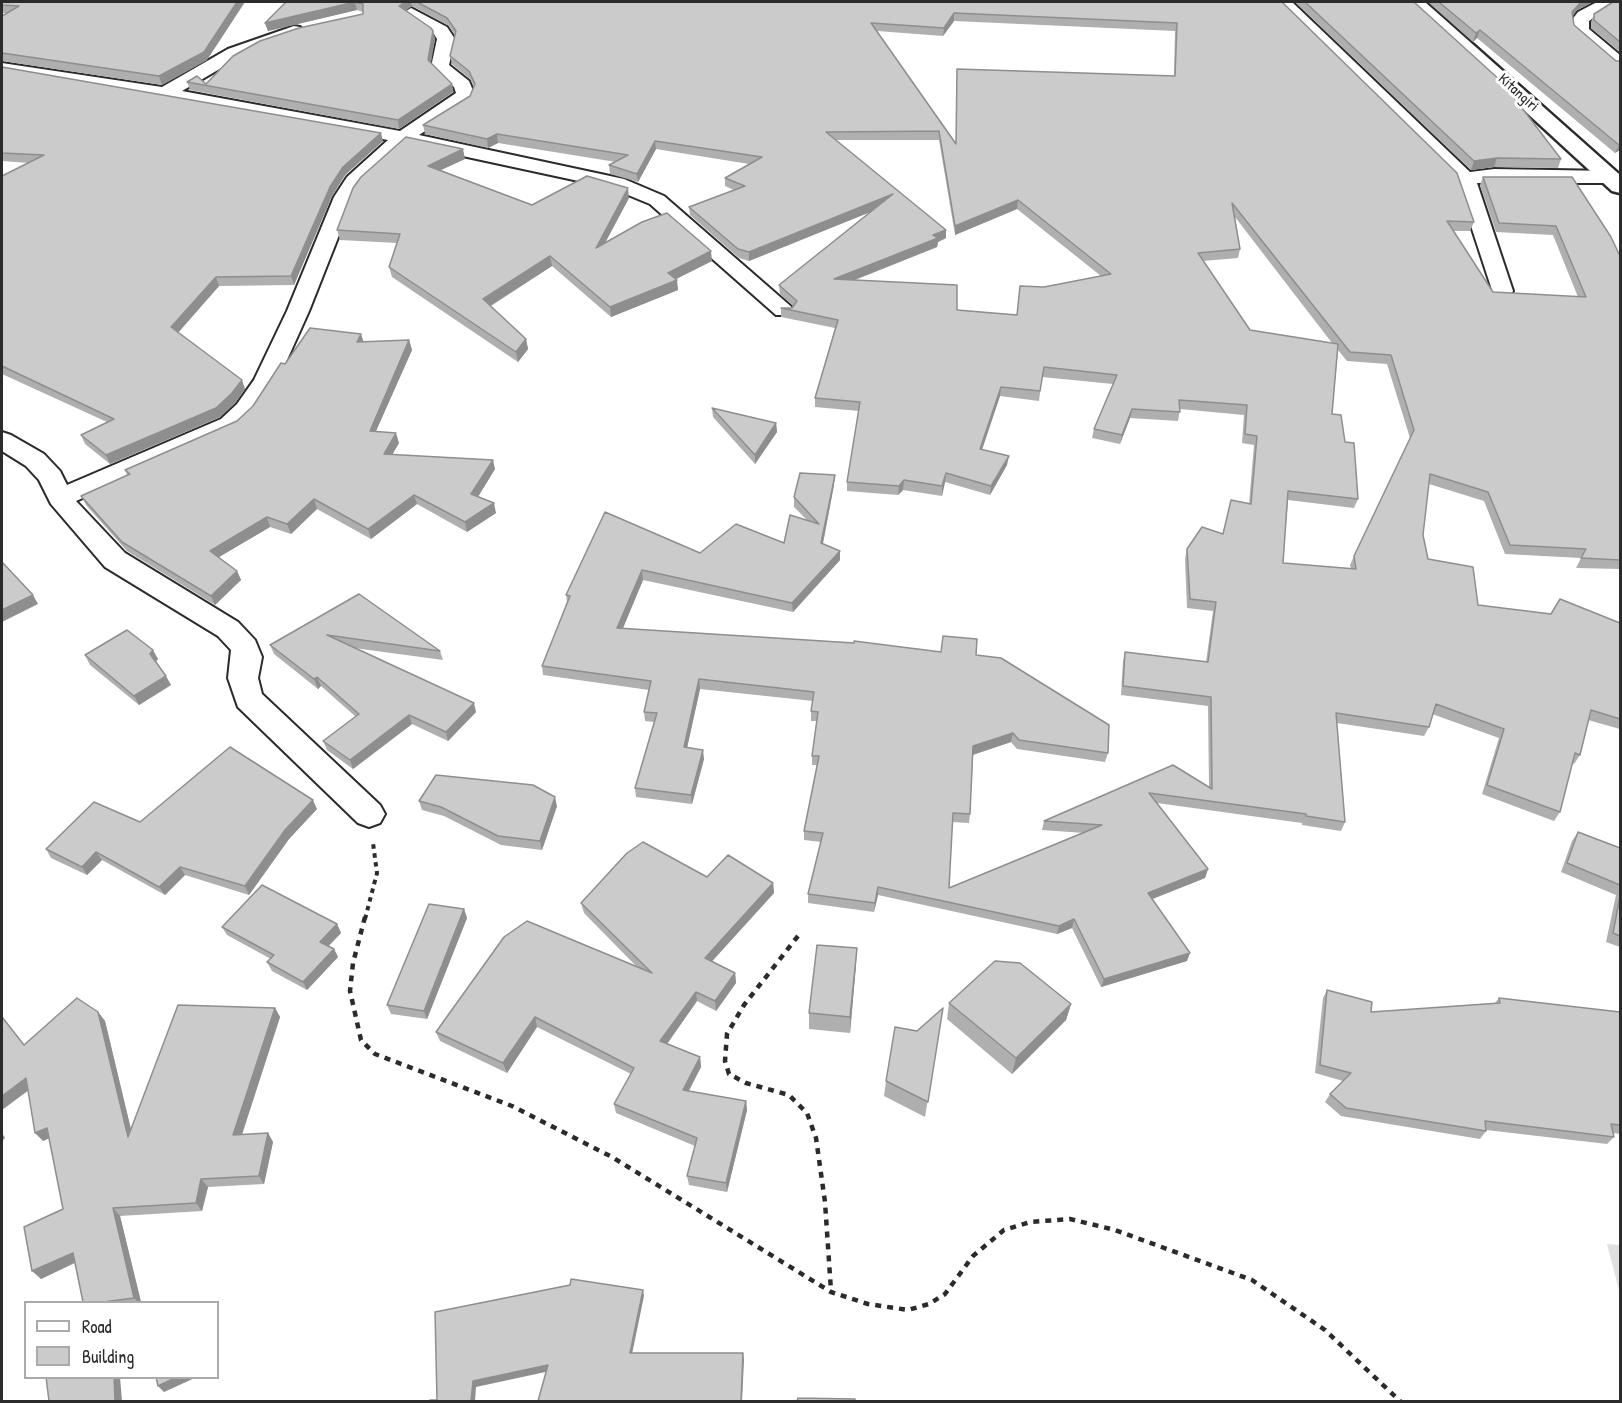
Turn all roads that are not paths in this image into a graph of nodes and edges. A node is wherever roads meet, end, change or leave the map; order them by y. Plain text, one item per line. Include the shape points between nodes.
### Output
1 (1283, 2) edge
2 (1608, 2) edge
3 (1423, 3) edge
4 (411, 13) edge
5 (307, 28) edge
6 (1620, 63) edge
7 (2, 68) edge
8 (165, 93) junction
9 (403, 137) junction
10 (1465, 178) junction
11 (1616, 181) edge
12 (1502, 291) edge
13 (784, 310) edge
14 (2, 440) edge
15 (60, 498) junction
16 (369, 814) road end

1 - 10 street
2 - 6 street via 1584,16 1581,31
3 - 11 main road, Kitangiri
4 - 9 street via 441,31 446,39 440,67 463,86 465,93
5 - 8 street via 255,43
7 - 8 street
8 - 9 street
9 - 13 street via 639,190 676,214
9 - 15 street via 354,181 344,197 266,380 246,409 230,424
10 - 11 street
10 - 12 street
14 - 15 street via 35,460 51,477
15 - 16 street via 115,560 228,629 245,647 243,678 249,699

